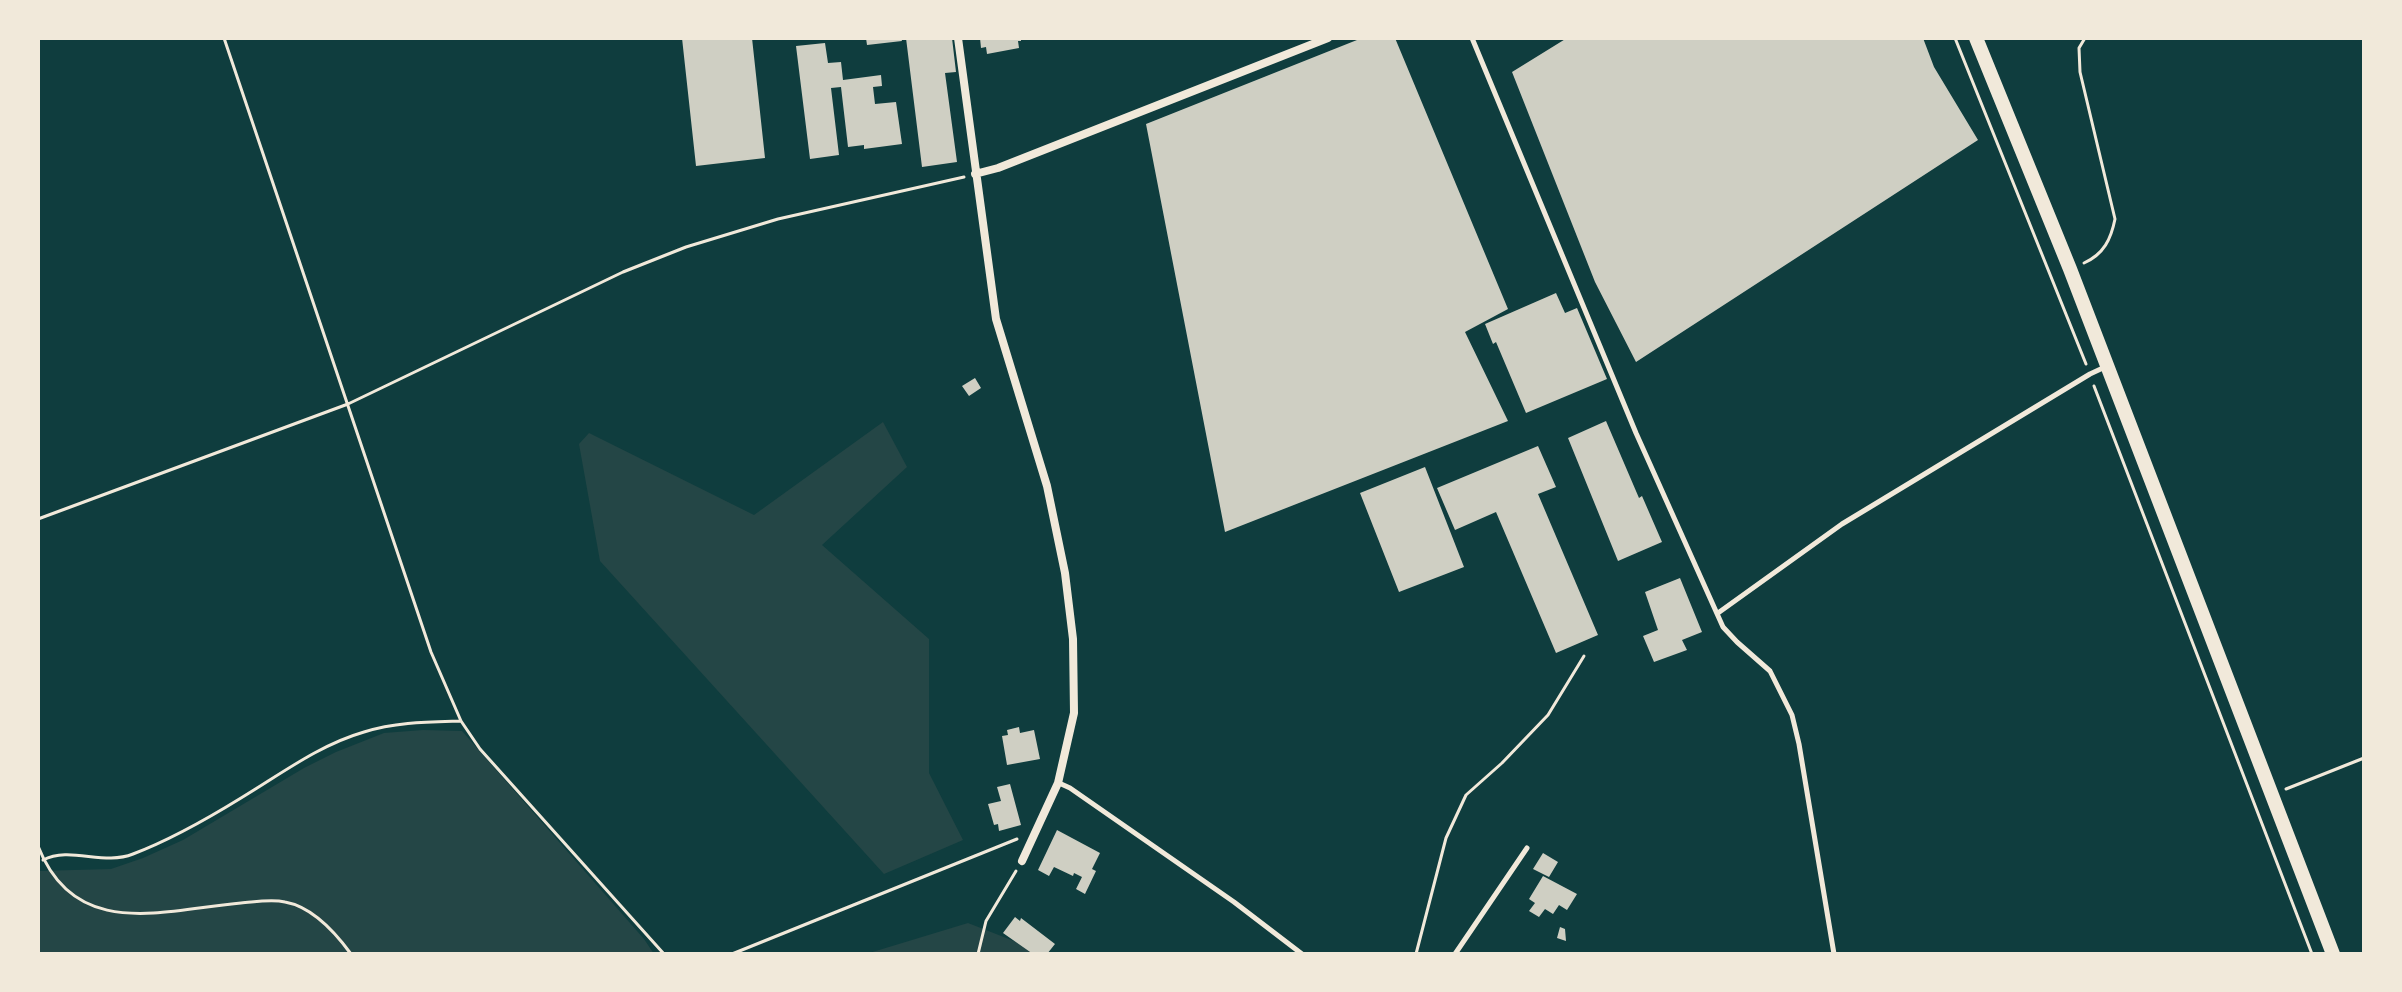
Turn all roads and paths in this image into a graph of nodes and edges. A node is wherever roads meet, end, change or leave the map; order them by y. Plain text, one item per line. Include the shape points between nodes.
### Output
1 (224, 38) edge
2 (958, 38) edge
3 (1328, 38) edge
4 (1472, 38) edge
5 (1955, 38) edge
6 (1976, 38) edge
7 (2085, 38) edge
8 (975, 174) junction
9 (2070, 269) junction
10 (2107, 367) junction
11 (2090, 374) junction
12 (348, 404) junction
13 (38, 519) edge
14 (1718, 613) junction
15 (1584, 656) dead end
16 (461, 721) junction
17 (2364, 758) edge
18 (1058, 783) junction
19 (2271, 795) junction
20 (1030, 843) junction
21 (38, 846) edge
22 (1527, 848) dead end
23 (43, 860) junction
24 (1022, 861) joint
25 (351, 954) edge
26 (664, 954) edge
27 (732, 954) edge
28 (978, 954) edge
29 (1302, 954) edge
30 (1416, 954) edge
31 (1455, 954) edge
32 (1834, 954) edge
33 (2312, 954) edge
34 (2333, 954) edge

1 - 12 path
2 - 8 street
3 - 8 street
4 - 14 lane via 1636,433
5 - 11 path
6 - 9 main road
7 - 9 path via 2079,48 2080,72 2115,219 2104,249
8 - 12 path via 778,219 686,247
8 - 18 street via 996,319 1047,486 1065,573 1074,713
9 - 10 main road
10 - 11 lane
10 - 19 main road
11 - 14 lane via 1842,524
11 - 33 path
12 - 13 path
12 - 16 path via 431,652
14 - 32 lane via 1723,627 1770,671 1792,715
15 - 30 path via 1548,715 1466,795 1446,838
16 - 23 path via 397,724 362,732 125,857 52,855
16 - 26 path via 480,749
17 - 19 path
18 - 20 street
18 - 29 lane
19 - 34 main road
20 - 24 street
20 - 27 path via 1016,838
21 - 23 path
22 - 31 lane
23 - 25 path via 65,889 90,907 138,913 285,902 319,919
24 - 28 path via 986,921

